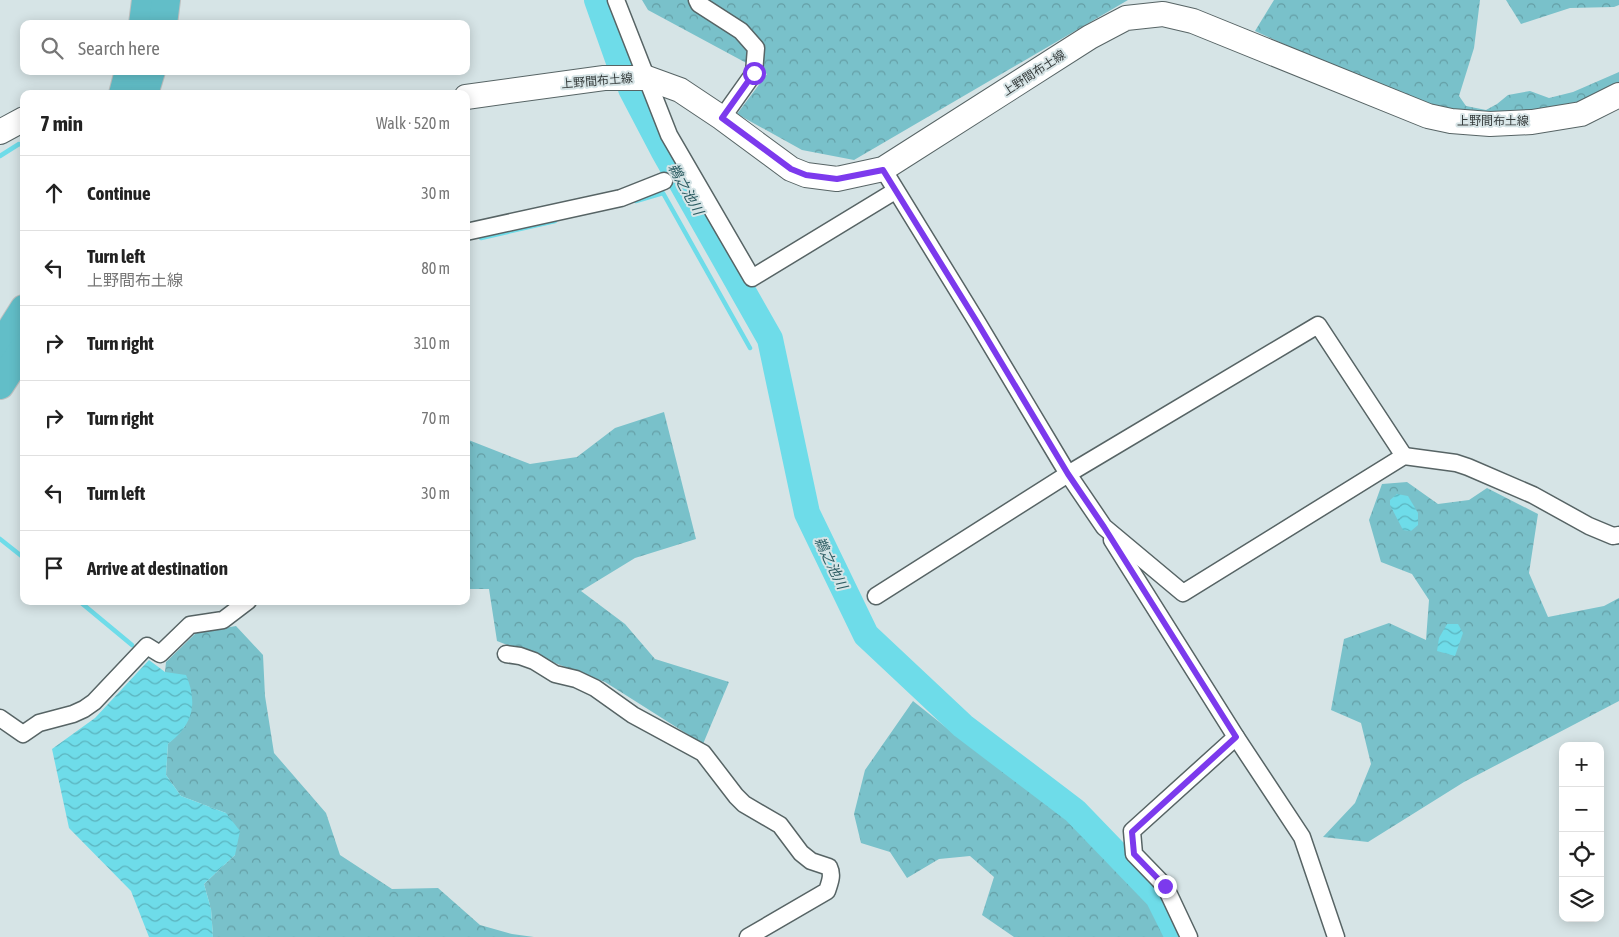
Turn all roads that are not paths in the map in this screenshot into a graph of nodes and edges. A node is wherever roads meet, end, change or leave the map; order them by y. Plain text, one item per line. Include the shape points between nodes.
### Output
1 (146, 0) edge
2 (166, 0) edge
3 (616, 0) edge
4 (697, 0) edge
5 (144, 20) edge
6 (164, 20) edge
7 (129, 75) edge
8 (150, 75) edge
9 (647, 78) junction
10 (123, 90) edge
11 (145, 90) edge
12 (1619, 95) edge
13 (470, 96) edge
14 (722, 118) junction
15 (20, 121) edge
16 (0, 132) edge
17 (883, 170) junction
18 (664, 181) dead end
19 (895, 191) junction
20 (470, 231) edge
21 (20, 314) edge
22 (0, 347) edge
23 (20, 354) edge
24 (0, 385) edge
25 (1404, 456) junction
26 (1068, 474) junction
27 (1104, 527) junction
28 (1619, 535) edge
29 (876, 596) dead end
30 (243, 605) edge
31 (506, 654) dead end
32 (0, 718) edge
33 (1236, 737) junction
34 (748, 937) edge
35 (1189, 937) edge
36 (1336, 937) edge

1 - 5 highway
2 - 6 highway
3 - 9 street
4 - 14 street via 742,31 756,48 754,73
7 - 10 highway
8 - 11 highway
9 - 13 main road, 上野間布土線 via 604,78
9 - 14 main road, 上野間布土線 via 680,90
9 - 19 street via 669,135 752,278
12 - 17 main road, 上野間布土線 via 1581,114 1532,122 1451,122 1428,116 1193,21 1163,14 1126,18 1090,37
14 - 17 main road, 上野間布土線 via 791,169 806,175 837,179
15 - 16 main road
17 - 19 street
18 - 20 street via 621,198
19 - 26 street
21 - 22 highway
23 - 24 highway
25 - 26 street via 1318,325
25 - 27 street via 1183,593
25 - 28 street via 1468,467 1534,495 1597,529 1613,536
26 - 27 street
26 - 29 street
27 - 33 street
30 - 32 street via 223,620 190,625 160,654 147,646 106,691 84,709 39,723 23,734
31 - 34 street via 534,661 555,674 595,688 633,715 703,753 744,804 780,826 811,861 829,867 831,882 827,890
33 - 35 street via 1132,832 1134,854 1165,886
33 - 36 street via 1302,837

